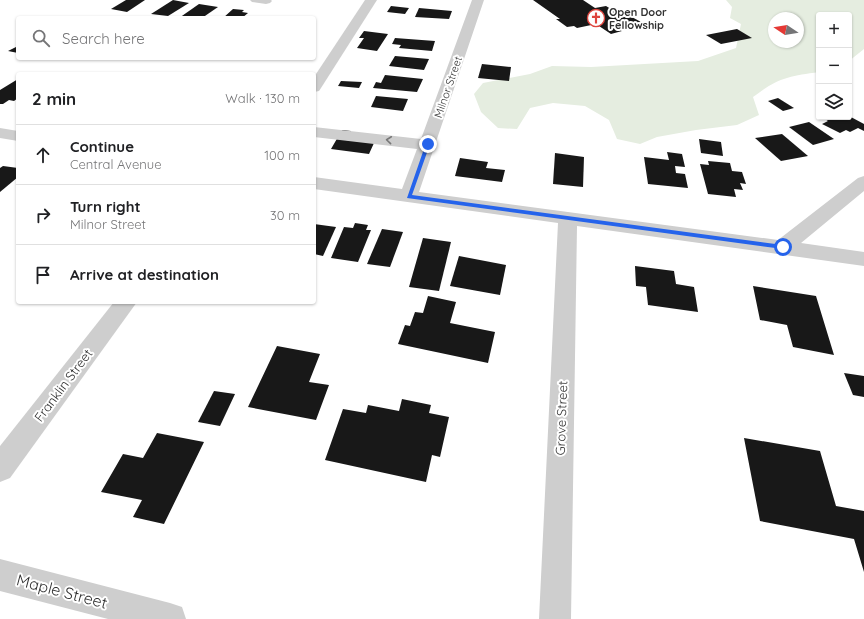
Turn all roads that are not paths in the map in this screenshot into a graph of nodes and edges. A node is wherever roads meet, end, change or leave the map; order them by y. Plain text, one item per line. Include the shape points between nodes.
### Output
1 (371, 0) edge
2 (478, 0) edge
3 (316, 85) edge
4 (0, 132) edge
5 (316, 132) edge
6 (16, 136) edge
7 (428, 144) junction
8 (864, 182) edge
9 (316, 183) edge
10 (409, 196) junction
11 (568, 217) junction
12 (783, 247) junction
13 (864, 259) edge
14 (124, 304) edge
15 (0, 468) edge
16 (0, 575) edge
17 (170, 619) edge
18 (554, 619) edge

1 - 3 street
2 - 7 street, Milnor Street
4 - 6 street
7 -> 5 street
7 - 10 street, Milnor Street
8 - 12 street
9 - 10 street
10 - 11 street
11 - 12 street
11 - 18 street, Grove Street
12 - 13 street
14 - 15 street, Franklin Street
16 - 17 street, Maple Street

